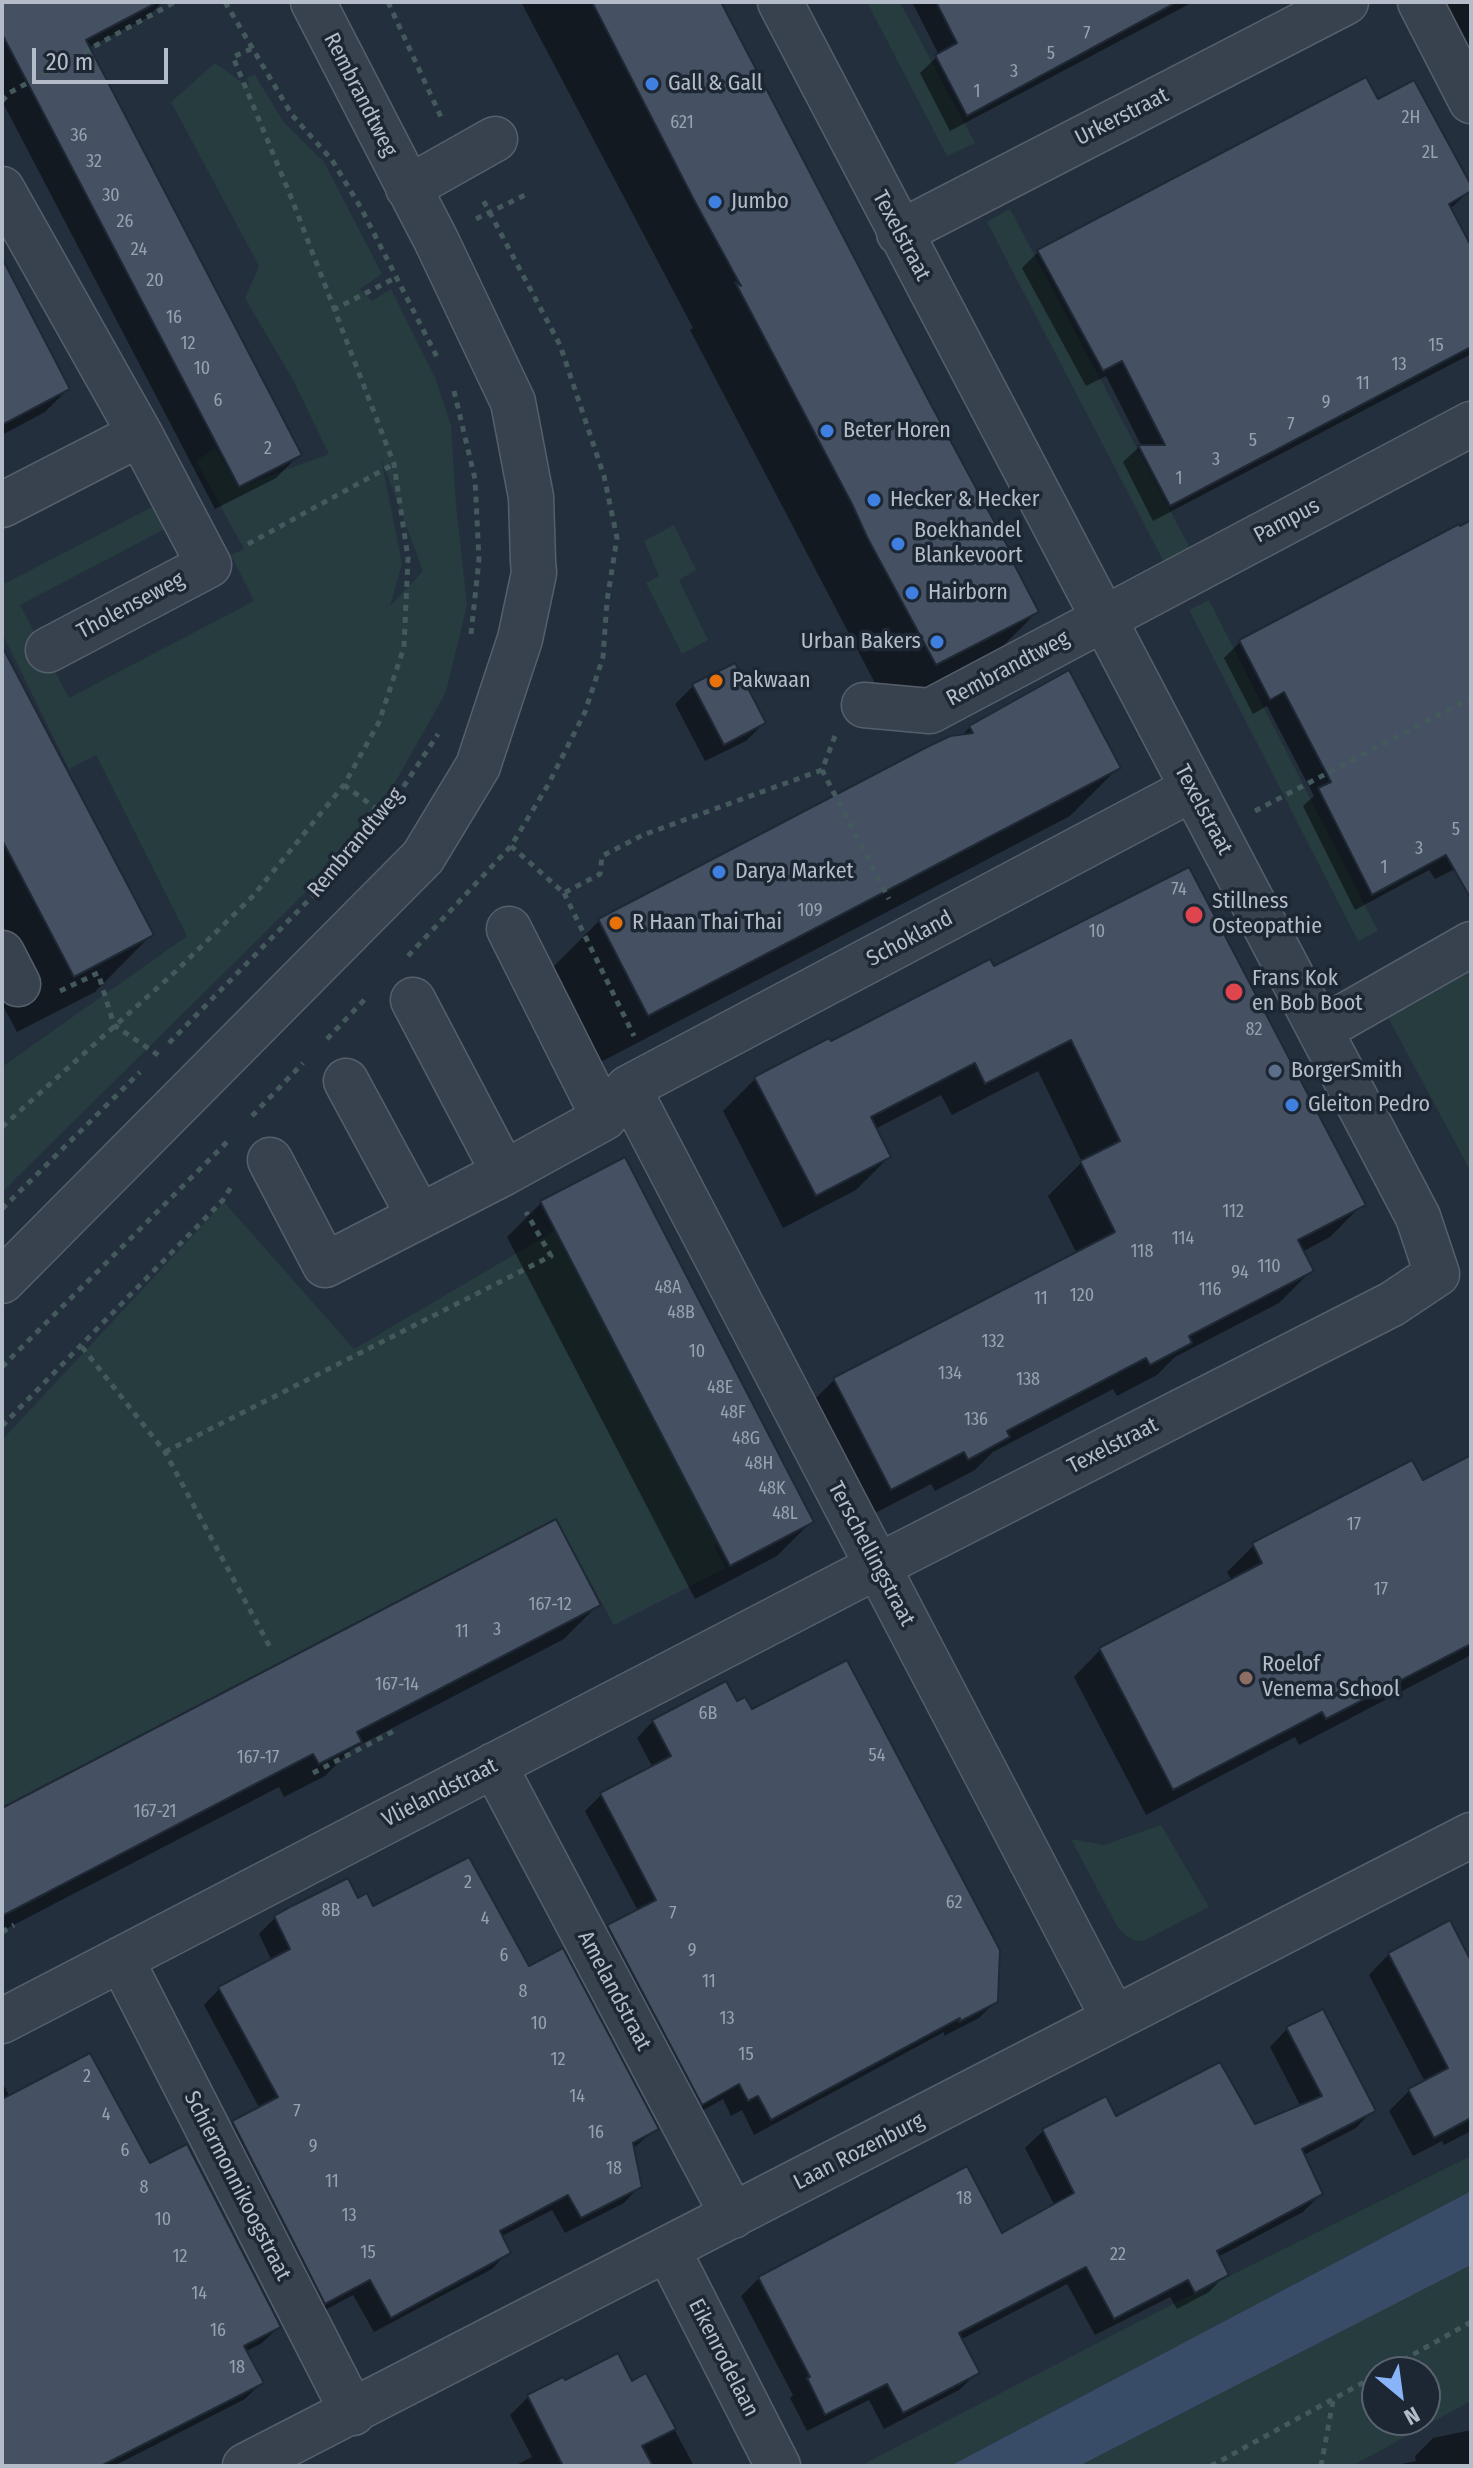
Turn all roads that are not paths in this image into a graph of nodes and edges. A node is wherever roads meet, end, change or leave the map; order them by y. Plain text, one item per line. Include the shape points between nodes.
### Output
1 (313, 2) edge
2 (780, 2) edge
3 (1346, 2) edge
4 (1420, 2) edge
5 (1471, 101) edge
6 (477, 149) road end
7 (408, 188) junction
8 (2, 189) edge
9 (899, 233) junction
10 (1471, 424) edge
11 (140, 434) junction
12 (2, 505) edge
13 (1102, 618) junction
14 (48, 650) dead end
15 (850, 718) road end
16 (1192, 789) junction
17 (509, 929) dead end
18 (1471, 944) edge
19 (413, 1000) dead end
20 (1320, 1030) junction
21 (346, 1081) dead end
22 (628, 1094) junction
23 (255, 1167) road end
24 (504, 1173) junction
25 (419, 1216) junction
26 (2, 1281) edge
27 (878, 1566) junction
28 (494, 1765) junction
29 (1471, 1835) edge
30 (121, 1959) junction
31 (1114, 2019) junction
32 (2, 2021) edge
33 (733, 2216) junction
34 (668, 2250) junction
35 (353, 2413) junction
36 (245, 2466) edge
37 (778, 2466) edge

1 - 7 street, Rembrandtweg
2 - 9 street, Texelstraat
3 - 9 street, Urkerstraat
4 - 5 street
6 - 7 street
7 - 26 street, Rembrandtweg via 513,402 531,497 534,573 520,639 478,766 423,857
8 - 11 street, Tholenseweg
9 - 13 street, Texelstraat
10 - 13 street, Pampus
11 - 12 street
11 - 14 street, Tholenseweg via 209,565
13 - 15 street, Rembrandtweg via 930,711
13 - 16 street, Texelstraat
16 - 20 street, Texelstraat
16 - 22 street, Schokland
17 - 22 street, Terschellingstraat
18 - 20 street
19 - 24 street
20 - 27 street, Texelstraat via 1418,1217 1437,1274 1392,1304
21 - 25 street
22 - 24 street, Schokland
22 - 27 street, Terschellingstraat
23 - 25 street, Schokland via 325,1265
24 - 25 street, Schokland
27 - 28 street, Vlielandstraat
27 - 31 street, Terschellingstraat
28 - 30 street, Vlielandstraat
28 - 33 street, Amelandstraat
29 - 31 street, Laan Rozenburg
30 - 32 street, Vlielandstraat
30 - 35 street, Schiermonnikoogstraat
31 - 33 street, Laan Rozenburg
33 - 34 street, Laan Rozenburg
34 - 35 street, Laan Rozenburg
34 - 37 street, Eikenrodelaan
35 - 36 street, Laan Rozenburg

